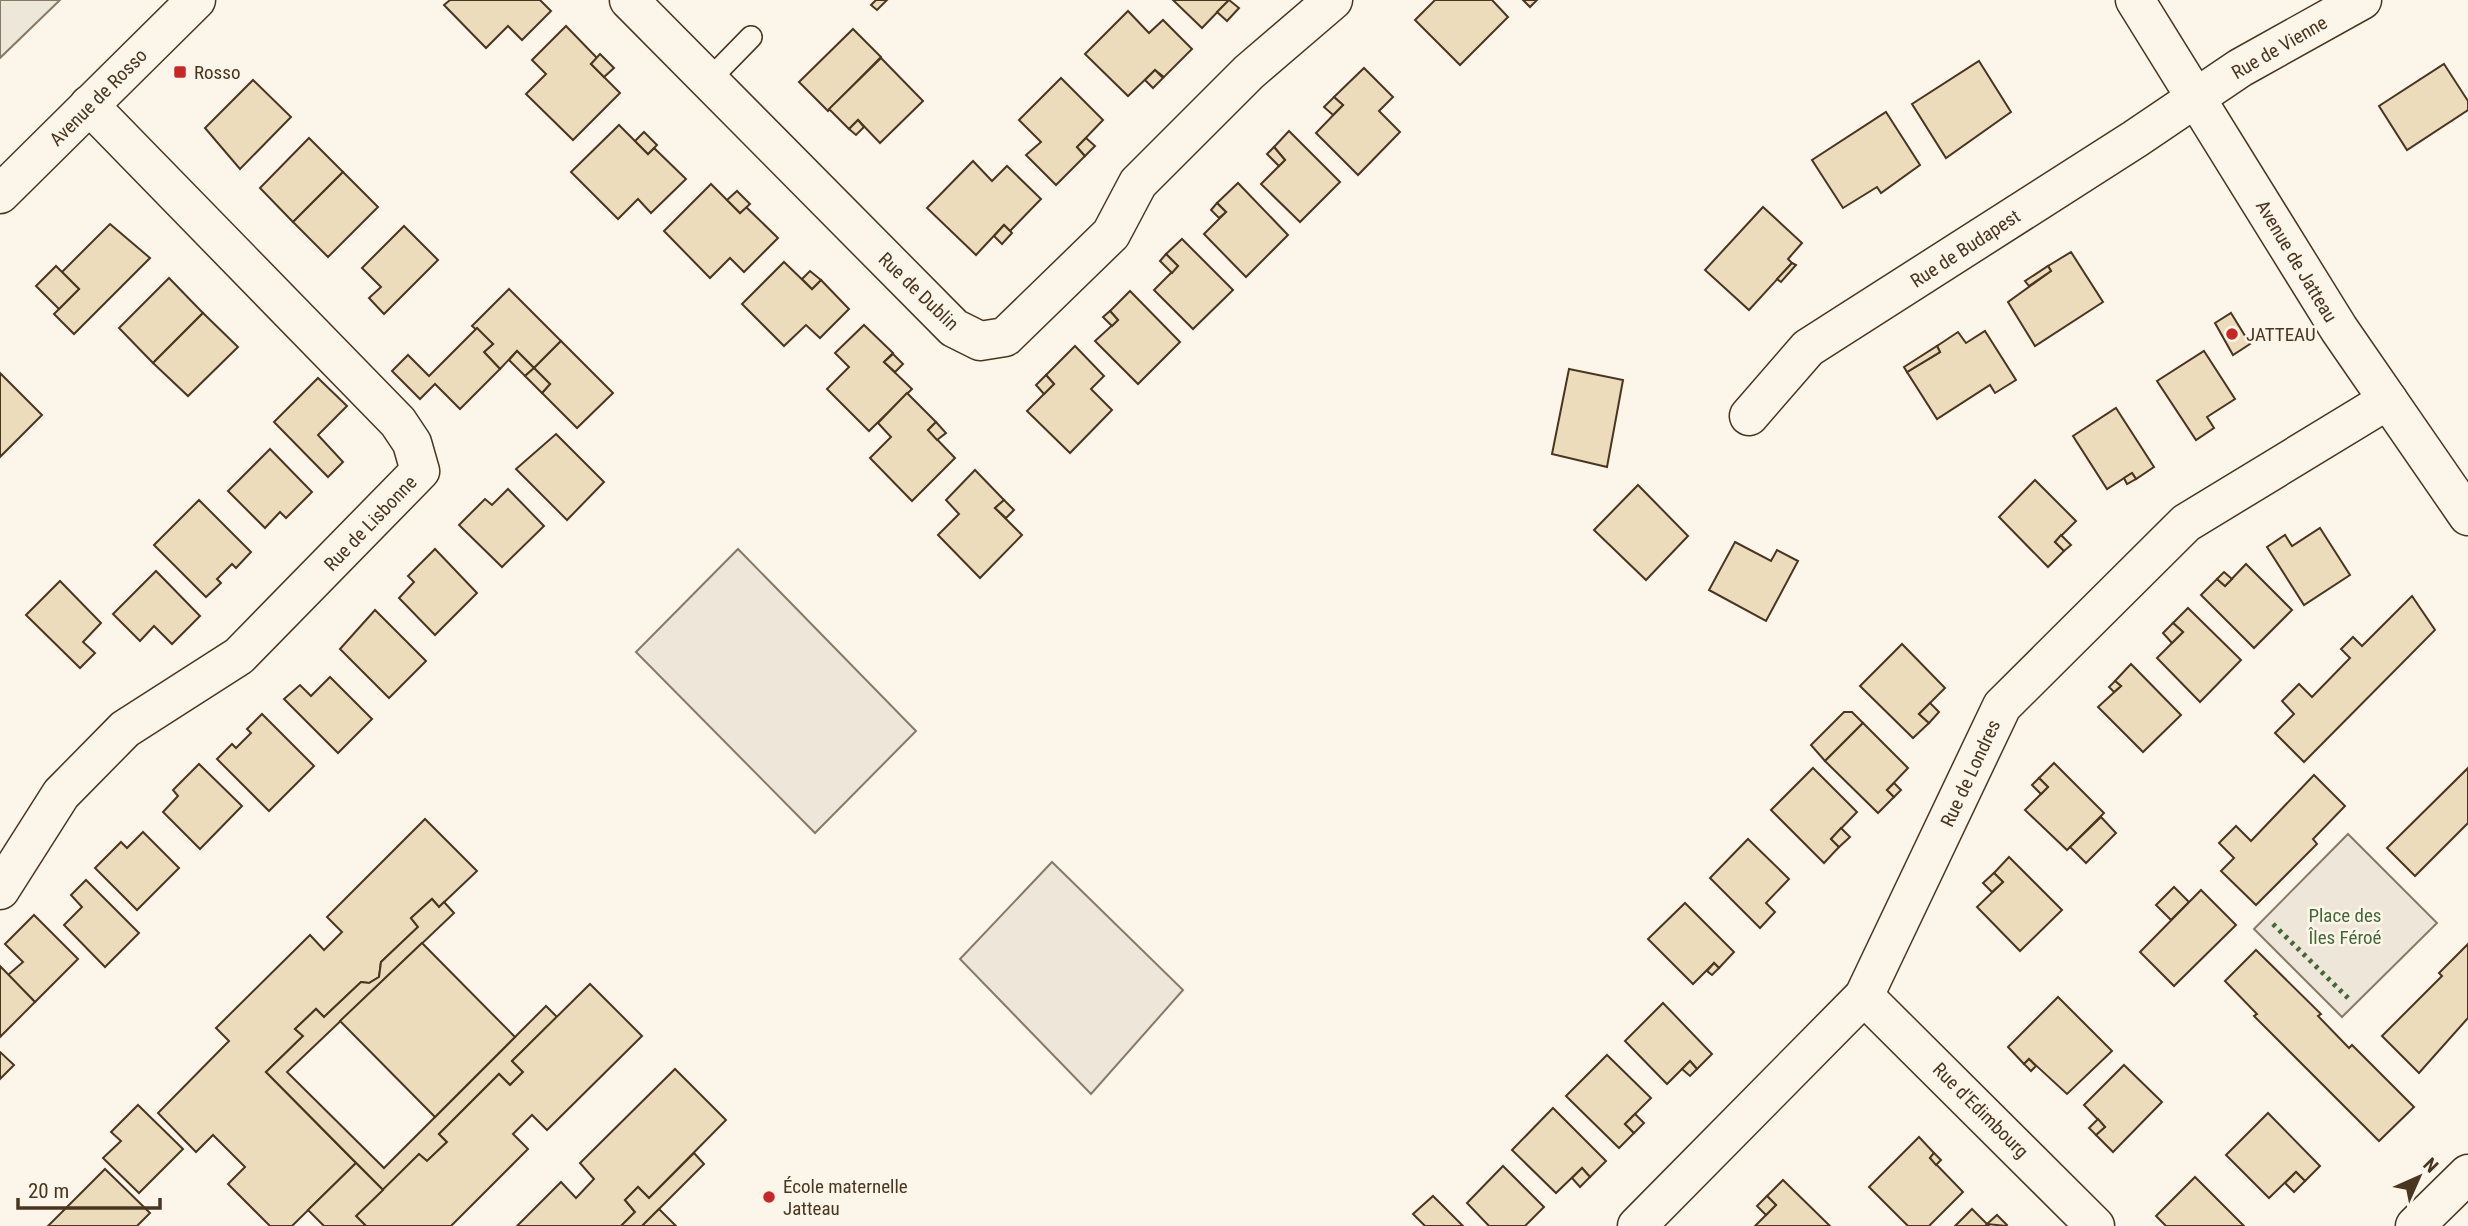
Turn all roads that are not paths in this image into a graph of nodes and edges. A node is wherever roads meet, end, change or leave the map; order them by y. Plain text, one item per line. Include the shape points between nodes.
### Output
1 (197, 0) edge
2 (629, 0) edge
3 (1333, 0) edge
4 (2136, 0) edge
5 (2362, 0) edge
6 (751, 37) dead end
7 (709, 80) junction
8 (2197, 96) junction
9 (89, 105) junction
10 (0, 194) edge
11 (2388, 400) junction
12 (1749, 416) dead end
13 (2468, 516) edge
14 (0, 890) edge
15 (1864, 996) junction
16 (2468, 1174) edge
17 (1637, 1226) edge
18 (2095, 1226) edge
19 (2415, 1226) edge

1 - 9 street, Avenue de Rosso
2 - 7 street, Rue de Dublin
3 - 7 street, Rue de Dublin via 1249,72 1138,183 1111,234 1005,337 993,341 966,337 954,328
4 - 8 street, Avenue de Jatteau
5 - 8 street, Rue de Vienne
6 - 7 lane
8 - 11 street, Avenue de Jatteau via 2339,329
8 - 12 street, Rue de Budapest via 1808,348
9 - 10 street, Avenue de Rosso
9 - 14 street, Rue de Lisbonne via 398,422 412,443 419,471 239,656 125,729 61,794
11 - 13 street, Avenue de Jatteau
11 - 15 street, Rue de Londres via 2186,523 2002,706
15 - 17 street, Rue de Londres
15 - 18 street, Rue d'Edimbourg
16 - 19 street

